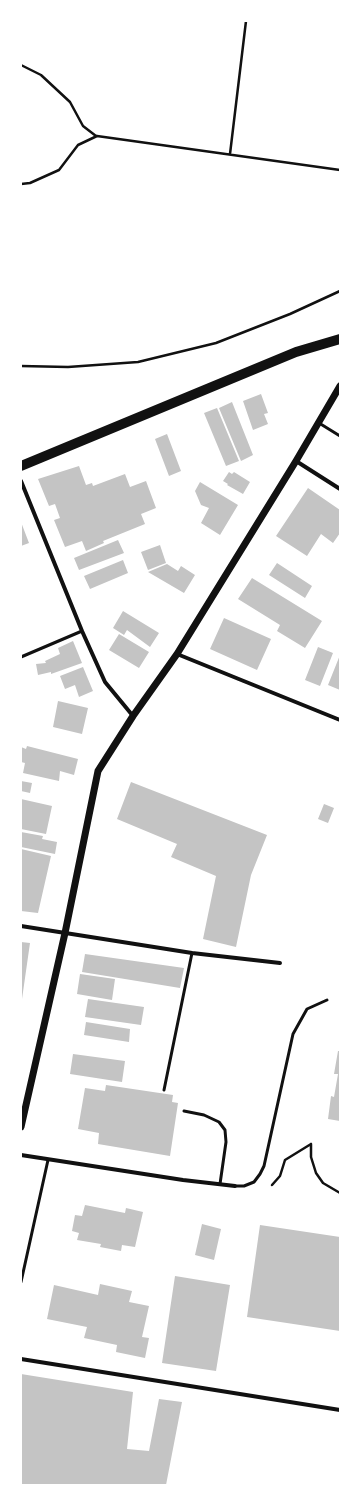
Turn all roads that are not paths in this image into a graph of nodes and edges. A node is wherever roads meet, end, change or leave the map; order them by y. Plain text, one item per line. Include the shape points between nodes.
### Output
1 (340, 339) edge
2 (340, 386) edge
3 (318, 423) junction
4 (340, 436) edge
5 (296, 461) junction
6 (21, 466) edge
7 (21, 481) edge
8 (340, 489) edge
9 (82, 631) junction
10 (177, 654) junction
11 (21, 657) edge
12 (133, 716) junction
13 (340, 720) edge
14 (21, 926) edge
15 (65, 933) junction
16 (192, 953) junction
17 (280, 963) dead end
18 (327, 1000) dead end
19 (164, 1090) dead end
20 (184, 1111) dead end
21 (21, 1127) edge
22 (21, 1156) edge
23 (48, 1160) junction
24 (220, 1184) junction
25 (235, 1186) joint
26 (21, 1282) edge
27 (21, 1359) edge
28 (340, 1410) edge

1 - 6 main road via 296,352
2 - 3 street
3 - 4 lane
3 - 5 street
5 - 8 street
5 - 10 street
7 - 9 street
9 - 11 lane
9 - 12 street via 105,682
10 - 12 street
10 - 13 street
12 - 15 street via 98,771
14 - 15 street
15 - 16 street
15 - 21 street
16 - 17 street
16 - 19 lane
18 - 25 lane via 307,1009 293,1034 264,1166 254,1182
20 - 24 lane via 204,1115 219,1122 225,1130 226,1142
22 - 23 street
23 - 24 street
23 - 26 lane
24 - 25 street
27 - 28 street

